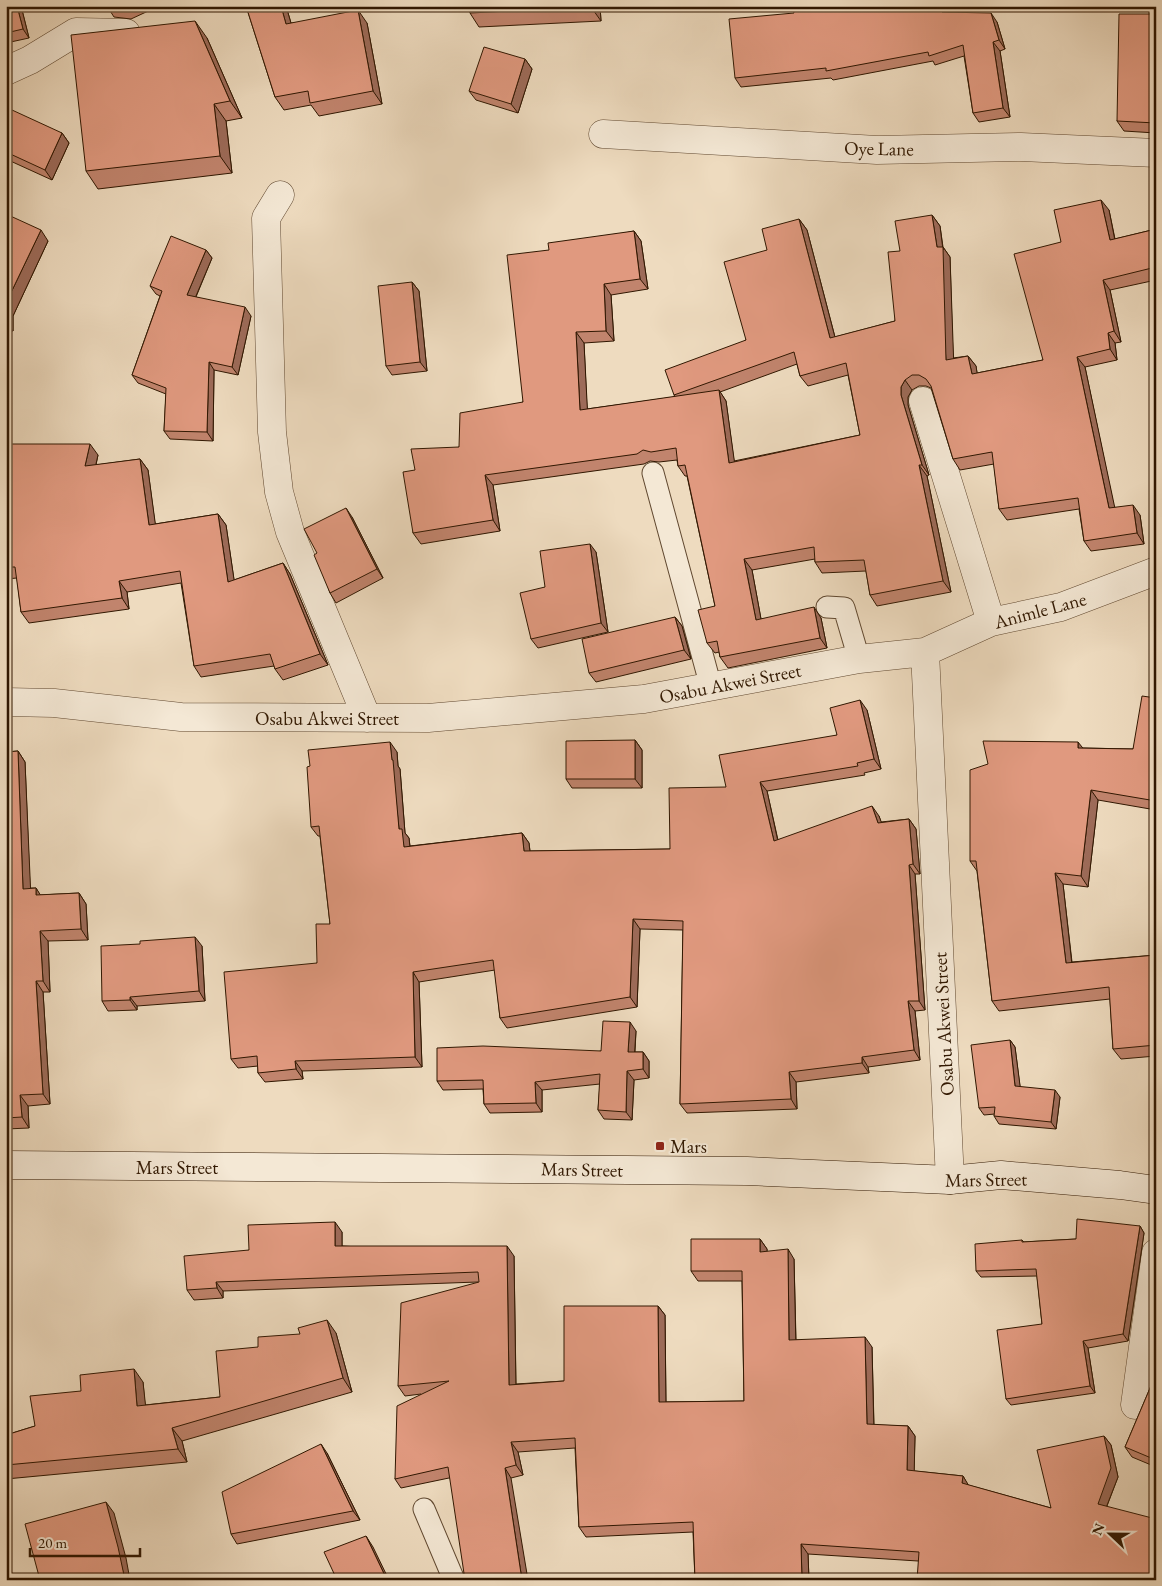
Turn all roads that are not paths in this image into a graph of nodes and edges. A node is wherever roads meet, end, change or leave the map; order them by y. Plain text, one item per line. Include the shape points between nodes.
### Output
1 (126, 33) edge
2 (6, 71) edge
3 (602, 134) dead end
4 (1156, 153) edge
5 (280, 195) dead end
6 (923, 401) dead end
7 (653, 473) edge
8 (1156, 571) edge
9 (827, 608) dead end
10 (991, 622) junction
11 (925, 652) junction
12 (859, 658) junction
13 (711, 687) junction
14 (6, 702) edge
15 (367, 718) junction
16 (6, 1165) edge
17 (950, 1180) junction
18 (1156, 1190) edge
19 (1156, 1253) edge
20 (1135, 1405) dead end
21 (424, 1509) dead end
22 (454, 1580) edge

1 - 2 street via 76,32
3 - 4 street, Oye Lane via 877,150 1021,146
5 - 15 street via 266,218 272,432 279,492 290,532
6 - 10 street
7 - 13 lane
8 - 10 street, Animle Lane via 1062,607
9 - 12 lane via 844,608
10 - 11 street, Animle Lane
11 - 12 street, Osabu Akwei Street
11 - 17 street, Osabu Akwei Street
12 - 13 street, Osabu Akwei Street
13 - 15 street, Osabu Akwei Street via 644,699 537,710 428,718
14 - 15 street, Osabu Akwei Street via 54,703 181,717
16 - 17 street, Mars Street via 747,1171
17 - 18 street, Mars Street via 1001,1175
19 - 20 street
21 - 22 lane

